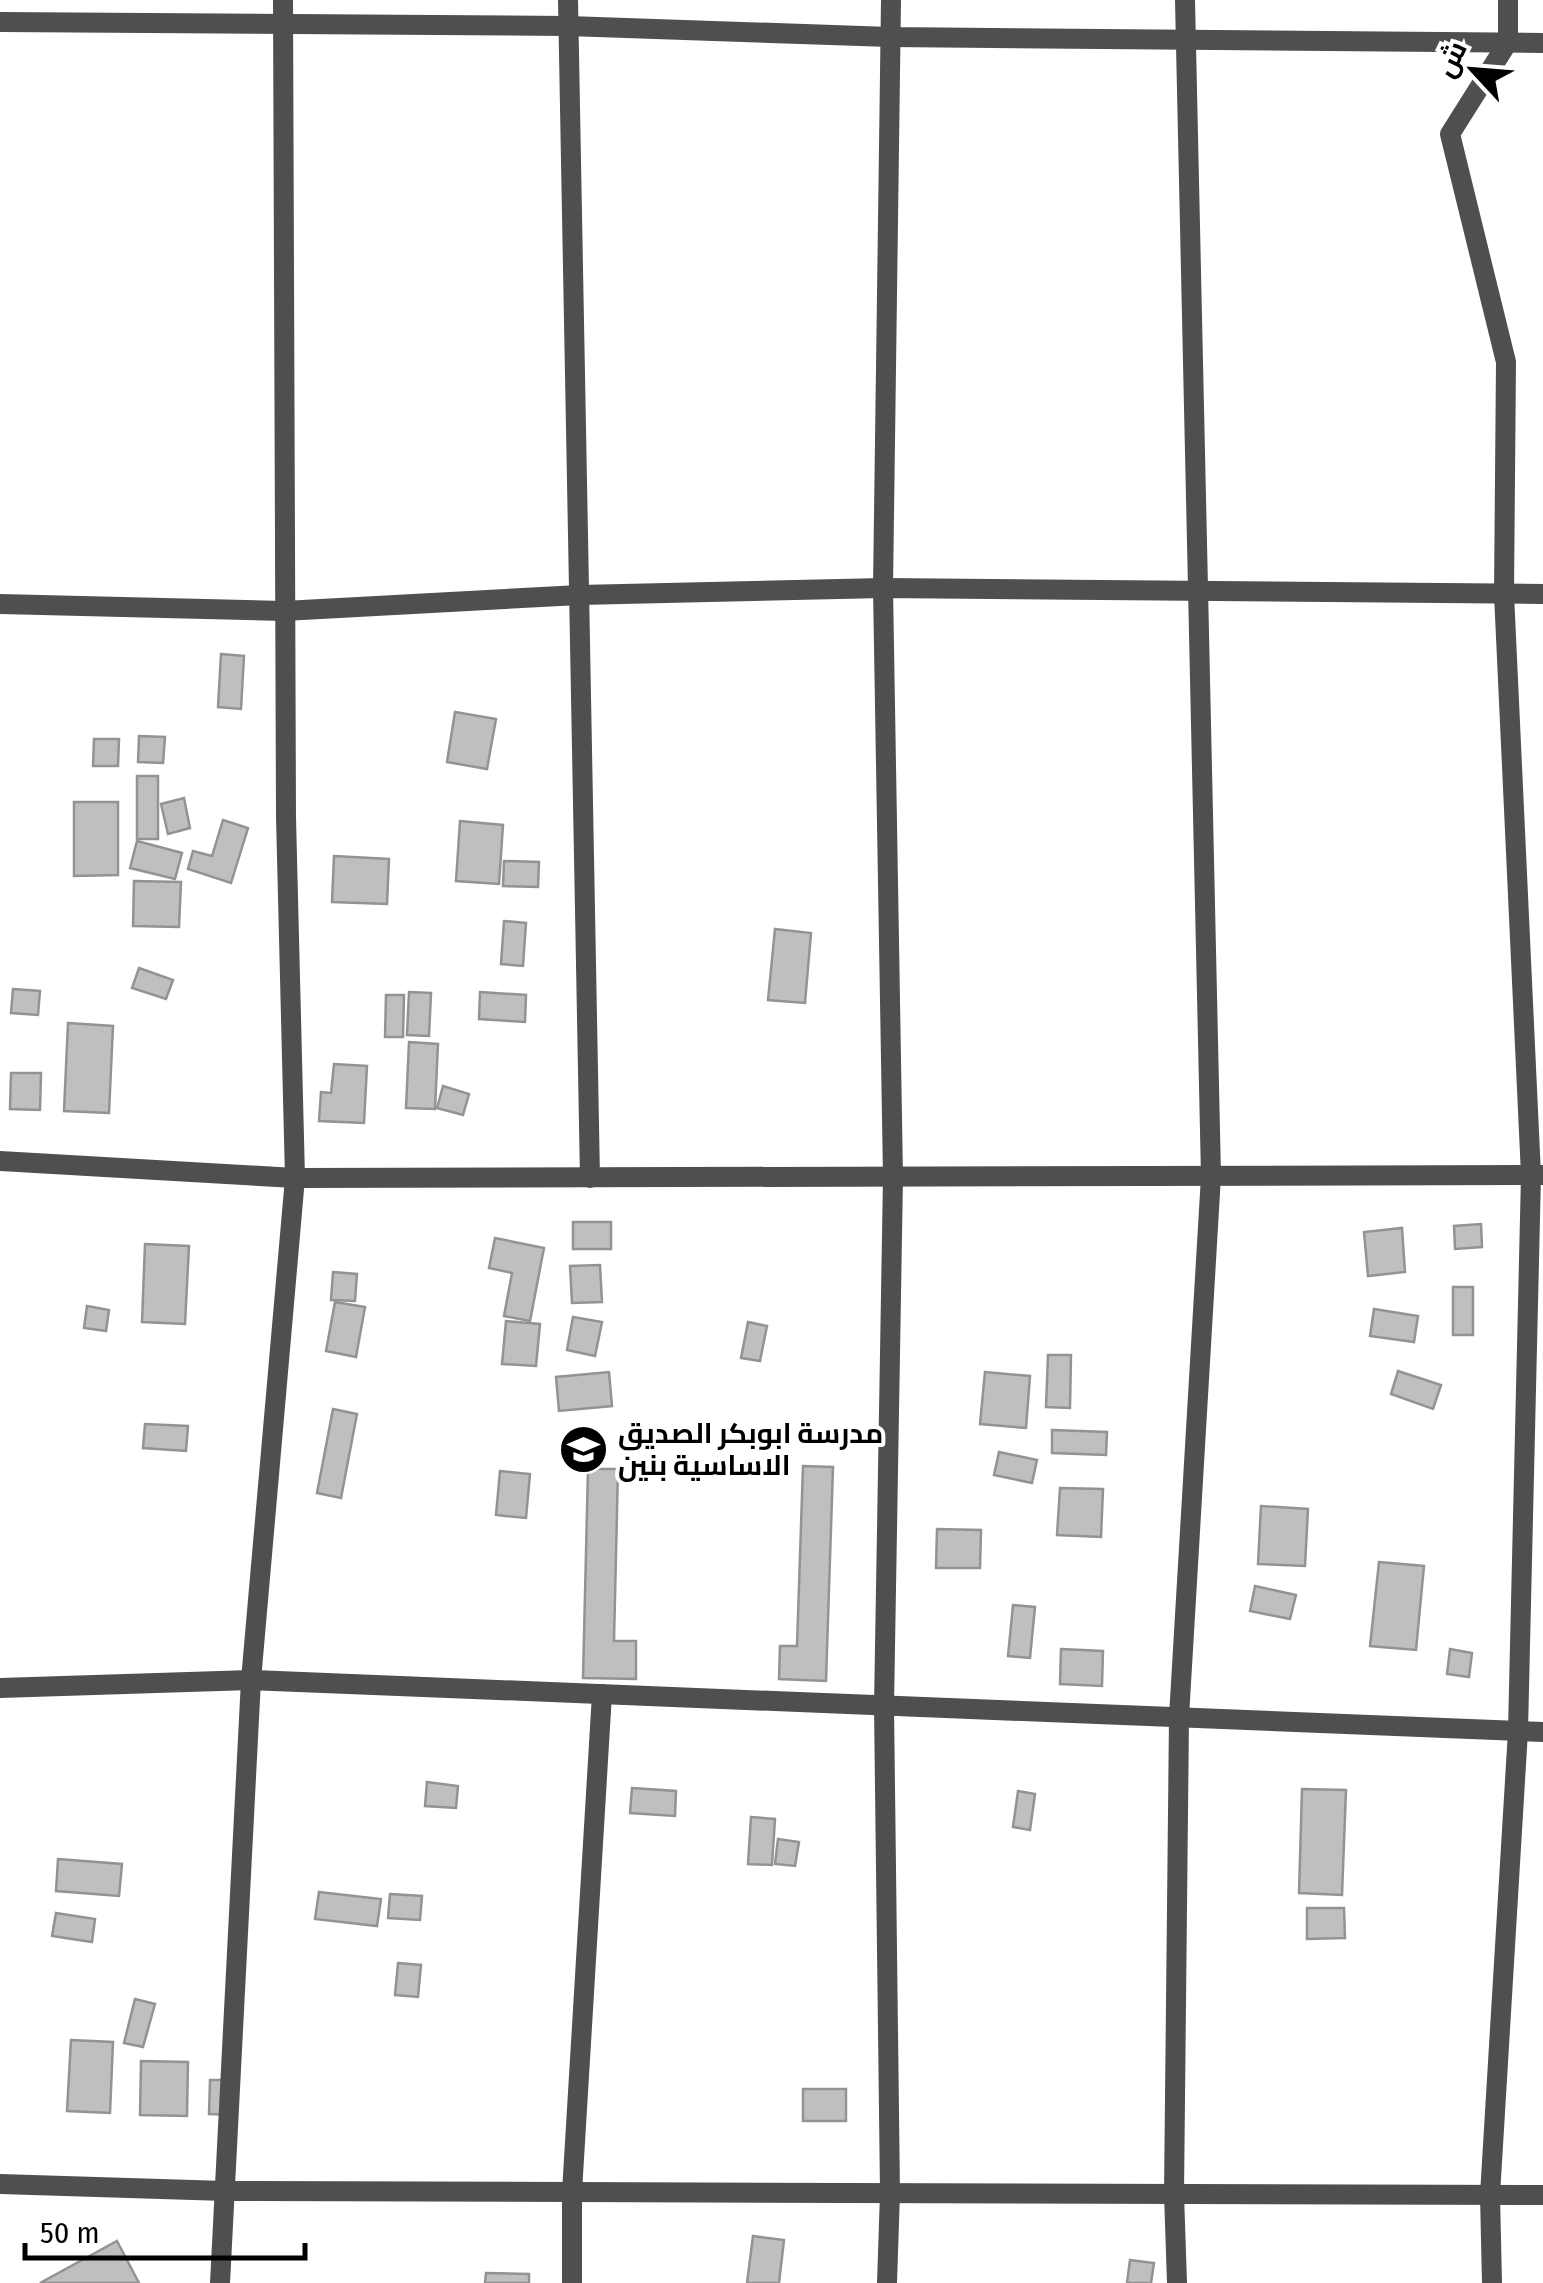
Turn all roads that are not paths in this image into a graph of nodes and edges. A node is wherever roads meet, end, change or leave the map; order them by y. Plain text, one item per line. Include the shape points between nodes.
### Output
1 (283, 0) edge
2 (568, 0) edge
3 (890, 0) edge
4 (1185, 0) edge
5 (1508, 0) edge
6 (0, 22) edge
7 (283, 25) junction
8 (568, 26) junction
9 (890, 36) junction
10 (1185, 40) junction
11 (1508, 42) junction
12 (1543, 43) edge
13 (883, 588) junction
14 (1198, 591) junction
15 (1504, 594) junction
16 (1543, 594) edge
17 (579, 595) junction
18 (0, 604) edge
19 (284, 612) junction
20 (0, 1161) edge
21 (1537, 1175) edge
22 (893, 1176) junction
23 (1210, 1176) junction
24 (295, 1178) junction
25 (590, 1178) junction
26 (251, 1680) junction
27 (0, 1688) edge
28 (602, 1694) junction
29 (884, 1706) junction
30 (1179, 1717) junction
31 (1518, 1731) junction
32 (1543, 1732) edge
33 (0, 2184) edge
34 (225, 2191) junction
35 (572, 2192) junction
36 (890, 2194) junction
37 (1174, 2194) junction
38 (1490, 2195) junction
39 (1543, 2195) edge
40 (220, 2283) edge
41 (572, 2283) edge
42 (888, 2283) edge
43 (1177, 2283) edge
44 (1492, 2283) edge

1 - 7 street
2 - 8 street
3 - 9 street
4 - 10 street
5 - 11 street
6 - 7 street
7 - 8 street
7 - 19 street
8 - 9 street
8 - 17 street
9 - 10 street
9 - 13 street
10 - 11 street
10 - 14 street
11 - 12 street
11 - 15 street via 1450,134 1506,362
13 - 14 street
13 - 17 street
13 - 22 street
14 - 15 street
14 - 23 street
15 - 16 street
15 - 21 street
17 - 19 street
17 - 25 street
18 - 19 street
19 - 24 street
20 - 24 street
21 - 23 street
21 - 31 street
22 - 23 street
22 - 25 street
22 - 29 street
23 - 30 street
24 - 25 street
24 - 26 street
26 - 27 street
26 - 28 street
26 - 34 street
28 - 29 street
28 - 35 street
29 - 30 street
29 - 36 street
30 - 31 street
30 - 37 street
31 - 32 street
31 - 38 street
33 - 34 street
34 - 35 street
34 - 40 street
35 - 36 street
35 - 41 street
36 - 37 street
36 - 42 street
37 - 38 street
37 - 43 street
38 - 39 street
38 - 44 street

